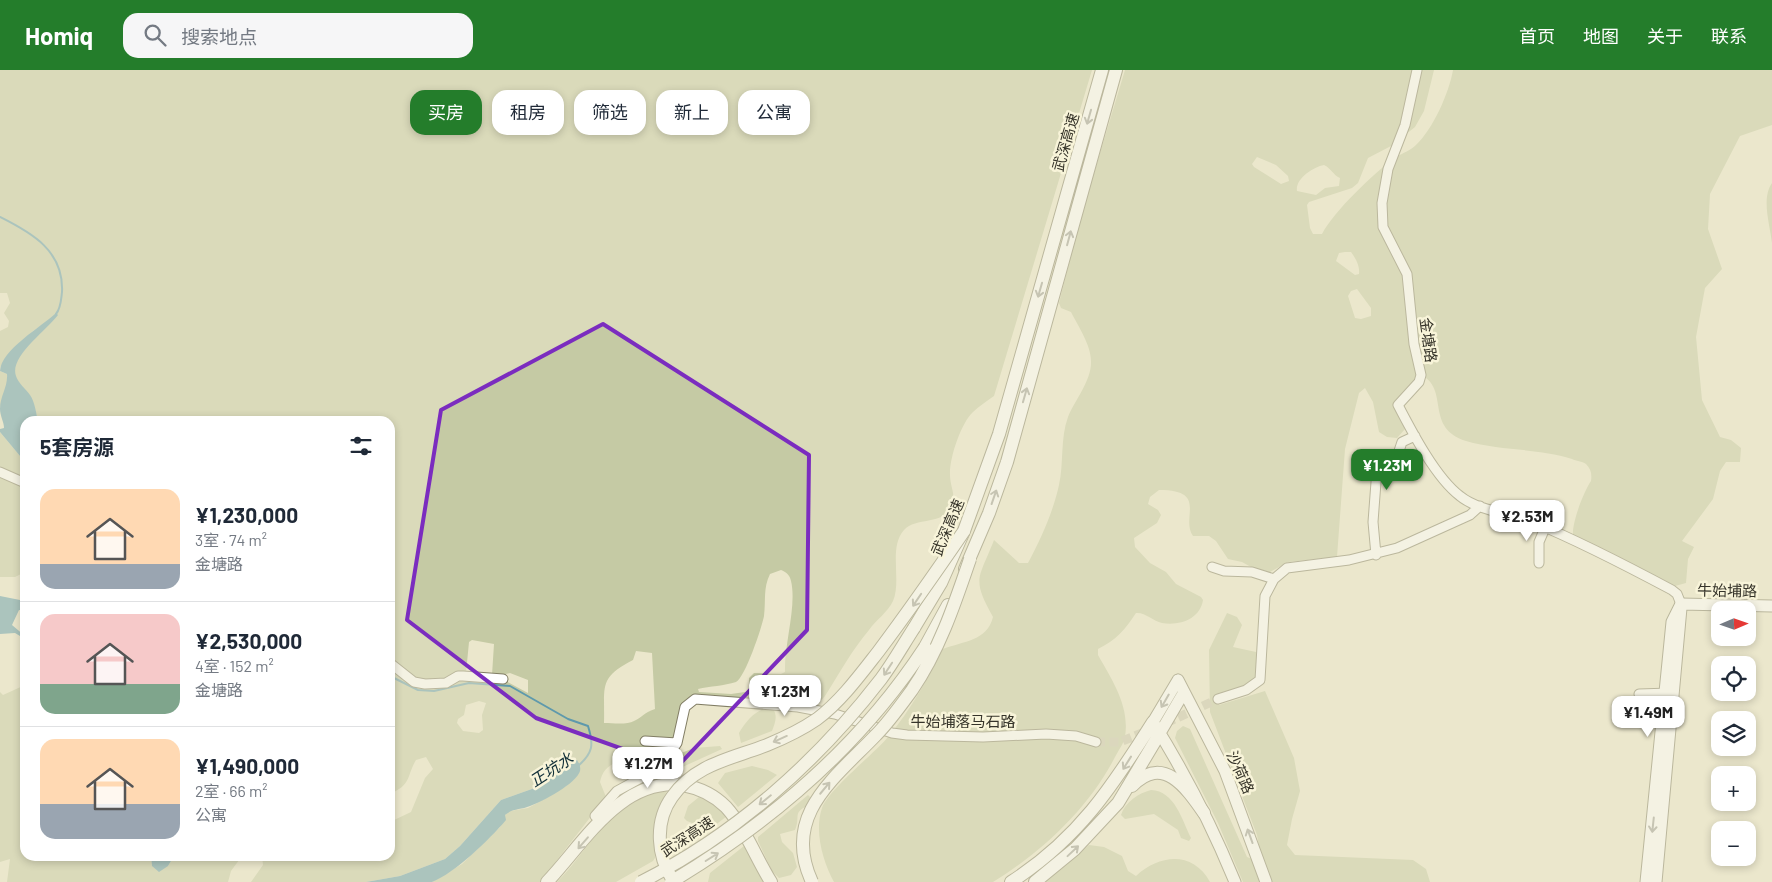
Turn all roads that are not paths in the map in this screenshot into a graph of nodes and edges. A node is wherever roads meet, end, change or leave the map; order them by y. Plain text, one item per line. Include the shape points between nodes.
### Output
1 (1102, 70) edge
2 (1116, 70) edge
3 (1417, 70) edge
4 (1414, 436) junction
5 (0, 472) edge
6 (20, 482) edge
7 (1480, 506) junction
8 (1545, 528) junction
9 (964, 531) junction
10 (1376, 555) junction
11 (970, 559) junction
12 (1539, 563) dead end
13 (1212, 568) dead end
14 (1274, 579) junction
15 (1681, 604) junction
16 (1772, 606) edge
17 (395, 668) edge
18 (503, 679) dead end
19 (1184, 692) junction
20 (1670, 693) junction
21 (1639, 694) dead end
22 (1218, 699) tunnel mouth
23 (1153, 722) junction
24 (1160, 733) junction
25 (645, 741) dead end
26 (1096, 742) tunnel mouth
27 (677, 743) junction
28 (1121, 799) junction
29 (1204, 813) junction
30 (595, 816) dead end
31 (547, 882) edge
32 (641, 882) edge
33 (672, 882) edge
34 (771, 882) edge
35 (812, 882) edge
36 (1011, 882) edge
37 (1035, 882) edge
38 (1234, 882) edge
39 (1266, 882) edge
40 (1646, 882) edge
41 (1656, 882) edge

1 -> 9 highway, 武深高速 via 999,434
11 -> 2 highway, 武深高速 via 1012,442
3 - 4 street, 金塘路 via 1405,125 1388,170 1382,203 1383,227 1406,274 1421,378 1398,405
4 - 7 street, 金塘路 via 1448,485 1460,497
4 - 10 street via 1402,442 1396,457 1381,464 1377,470 1373,522
5 - 6 street
7 - 8 street, 金塘路
7 - 10 street via 1461,519
8 - 12 street via 1538,542
8 - 15 street, 金塘路 via 1672,590
9 -> 32 highway, 武深高速, bridge via 941,583 914,628 882,677 848,720 781,786 721,834
9 -> 33 highway, bridge via 910,610 839,700 797,732 704,768 678,789 665,810 659,835 662,860
10 - 14 street via 1293,566
33 -> 11 highway, 武深高速, bridge via 747,832 816,776 872,718 925,647
35 -> 11 highway, bridge via 803,847 806,823 814,803 839,772 878,734 912,690 953,609
13 - 14 street via 1252,572
14 - 22 street via 1265,596 1260,680 1246,690
15 - 16 main road, 牛始埔路
15 - 20 main road
17 - 18 street via 414,682 425,684 446,683 458,676
19 -> 23 main road, 沙荷路 via 1178,680
19 - 24 main road
39 -> 19 main road, 沙荷路 via 1225,771
20 - 21 street
20 -> 40 main road
20 - 41 main road
23 - 24 main road
23 -> 36 highway via 1091,813 1057,848
24 - 28 highway
24 - 29 main road
25 - 27 street
26 - 27 street, 牛始埔落马石路 via 1046,734 907,736 798,706 700,699 689,702 685,707
27 - 30 street, 牛始埔落马石路 via 661,767 618,791
28 - 29 highway via 1152,782 1165,783 1182,791
37 -> 28 highway via 1075,850
29 - 38 main road
34 -> 31 highway via 720,801 704,791 670,784 644,788 625,799

